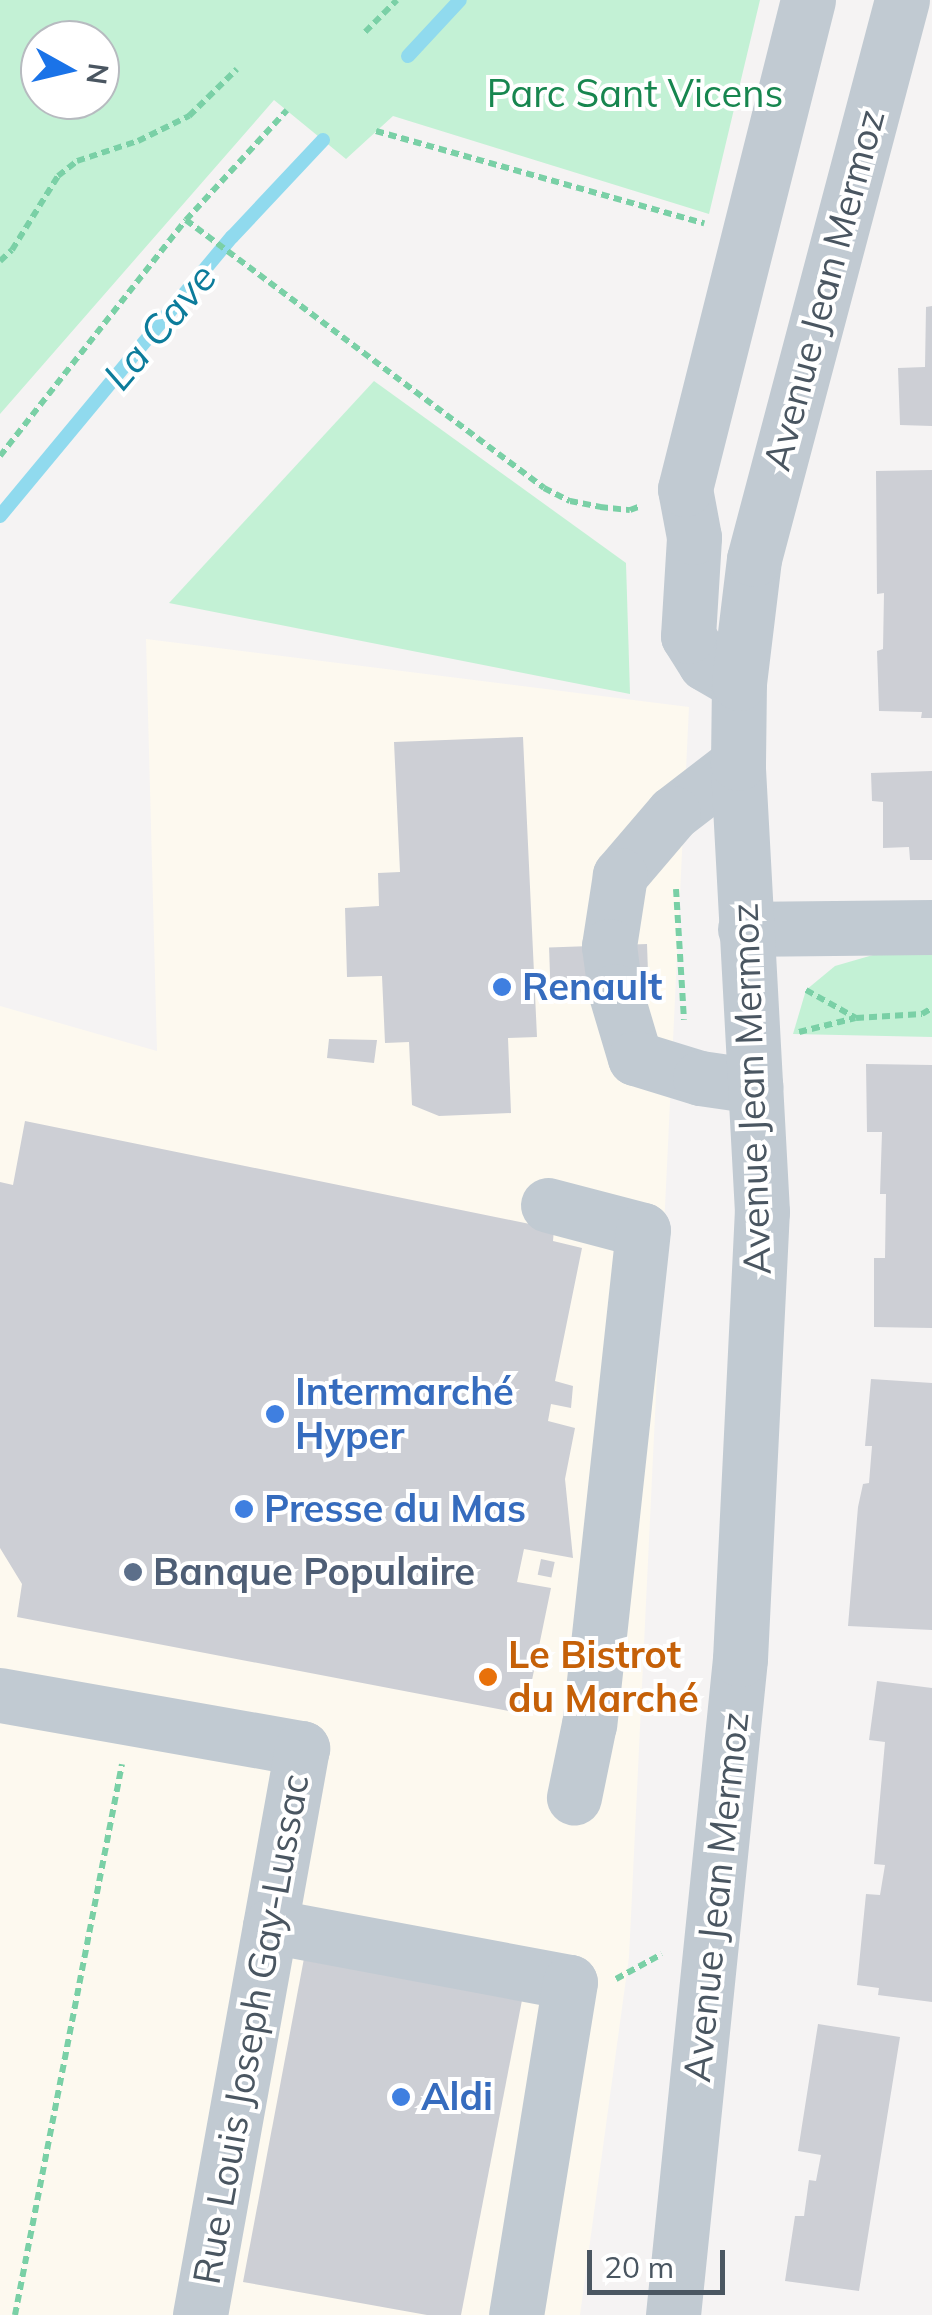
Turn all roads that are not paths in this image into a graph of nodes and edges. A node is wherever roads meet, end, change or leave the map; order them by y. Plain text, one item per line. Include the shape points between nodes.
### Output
1 (808, 0) edge
2 (902, 0) edge
3 (739, 683) junction
4 (738, 764) junction
5 (932, 927) edge
6 (745, 930) junction
7 (754, 1086) junction
8 (548, 1204) dead end
9 (0, 1695) edge
10 (574, 1797) dead end
11 (270, 1926) junction
12 (200, 2315) edge
13 (516, 2315) edge
14 (673, 2315) edge

1 - 3 street via 684,489 694,538 688,636 705,663
2 - 3 street, Avenue Jean Mermoz via 754,559
3 - 4 street, Avenue Jean Mermoz
4 - 6 street, Avenue Jean Mermoz
4 - 7 street via 674,813 620,874 609,946 635,1058
5 - 6 street
6 - 7 street, Avenue Jean Mermoz
7 - 14 street, Avenue Jean Mermoz via 762,1212 740,1659
8 - 10 street via 643,1230 589,1724
9 - 11 street, Rue Louis Joseph Gay-Lussac via 302,1748
11 - 12 street, Rue Louis Joseph Gay-Lussac
11 - 13 street via 570,1982

